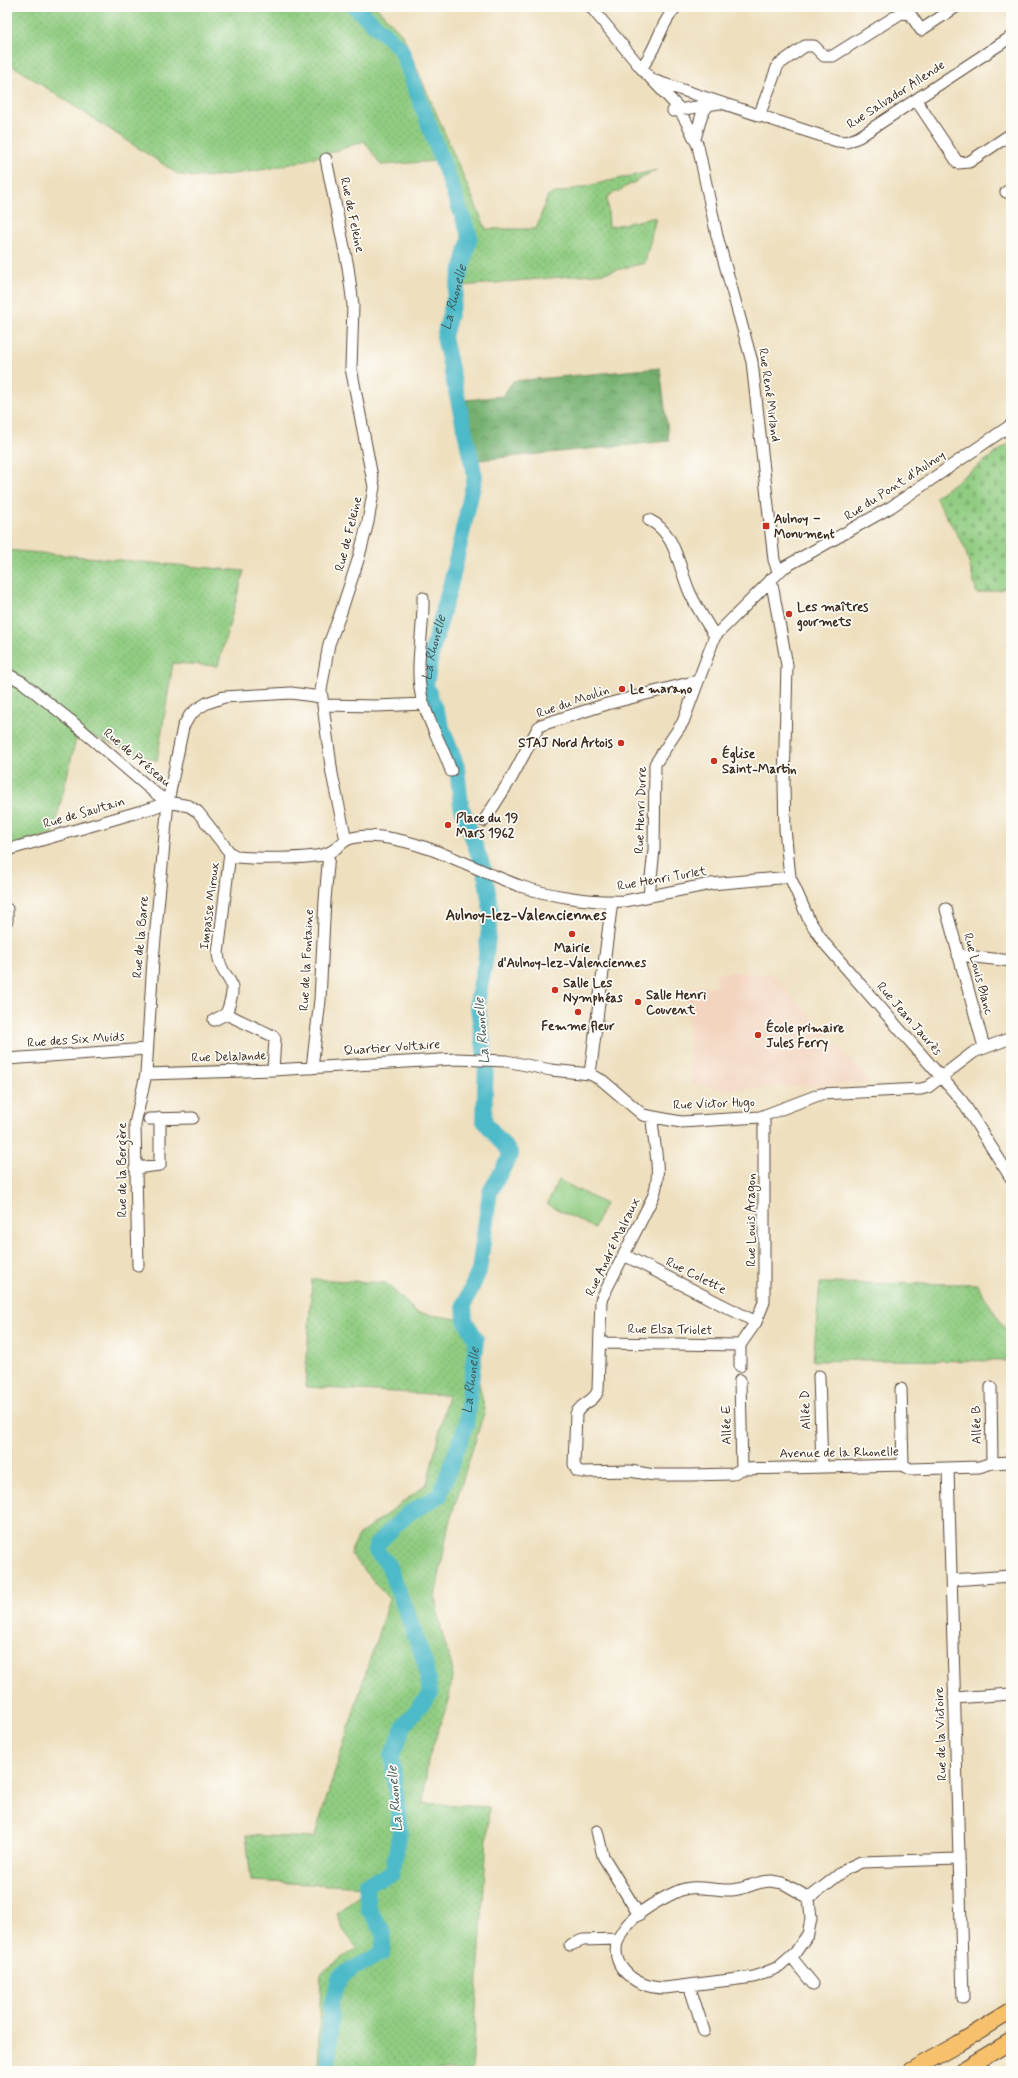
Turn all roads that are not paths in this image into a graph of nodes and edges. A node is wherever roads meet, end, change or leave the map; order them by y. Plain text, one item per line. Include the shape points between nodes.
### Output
1 (591, 7) edge
2 (676, 7) edge
3 (956, 7) edge
4 (1011, 37) edge
5 (641, 68) junction
6 (655, 81) junction
7 (694, 93) junction
8 (916, 100) junction
9 (720, 103) junction
10 (709, 104) junction
11 (676, 109) junction
12 (759, 116) junction
13 (1011, 134) edge
14 (695, 140) junction
15 (326, 159) dead end
16 (704, 178) junction
17 (1011, 426) edge
18 (649, 520) dead end
19 (775, 575) junction
20 (424, 598) dead end
21 (744, 607) joint
22 (715, 636) junction
23 (7, 674) edge
24 (697, 681) junction
25 (322, 701) junction
26 (424, 704) junction
27 (451, 772) dead end
28 (168, 802) junction
29 (484, 821) dead end
30 (346, 840) junction
31 (7, 850) edge
32 (230, 853) junction
33 (329, 853) junction
34 (790, 877) junction
35 (649, 896) junction
36 (612, 901) junction
37 (7, 909) edge
38 (946, 909) dead end
39 (7, 921) edge
40 (958, 954) junction
41 (1011, 961) edge
42 (226, 1014) junction
43 (214, 1020) dead end
44 (1011, 1038) edge
45 (984, 1047) junction
46 (147, 1049) junction
47 (7, 1059) edge
48 (495, 1060) joint
49 (312, 1068) junction
50 (273, 1070) junction
51 (146, 1074) junction
52 (590, 1074) junction
53 (941, 1077) junction
54 (764, 1116) junction
55 (160, 1118) junction
56 (193, 1118) dead end
57 (652, 1118) junction
58 (148, 1119) dead end
59 (135, 1168) junction
60 (1010, 1176) edge
61 (624, 1254) junction
62 (138, 1266) dead end
63 (756, 1322) junction
64 (600, 1343) junction
65 (740, 1345) junction
66 (740, 1366) dead end
67 (819, 1376) dead end
68 (740, 1380) dead end
69 (991, 1388) dead end
70 (901, 1389) dead end
71 (598, 1390) joint
72 (1011, 1462) edge
73 (992, 1463) junction
74 (903, 1465) junction
75 (822, 1466) junction
76 (948, 1468) junction
77 (742, 1469) junction
78 (1011, 1576) edge
79 (951, 1580) junction
80 (1011, 1694) edge
81 (954, 1698) junction
82 (597, 1831) dead end
83 (959, 1859) junction
84 (809, 1898) junction
85 (639, 1915) junction
86 (619, 1939) junction
87 (570, 1945) dead end
88 (791, 1957) junction
89 (813, 1984) dead end
90 (690, 1985) junction
91 (963, 1998) dead end
92 (1011, 2011) edge
93 (704, 2031) dead end
94 (1011, 2041) edge
95 (910, 2071) edge
96 (961, 2071) edge

1 - 5 street, Rue René Mirland
2 - 5 street via 663,27 650,57
3 - 12 street via 924,34 910,14 904,12 833,56 824,56 814,46 805,46 778,65
4 - 8 street, Rue Salvador Allende
5 - 6 street, Rue René Mirland
5 - 11 street, Rue René Mirland
6 - 7 street, Rue Salvador Allende
6 - 11 street, Rue René Mirland
7 - 9 street, Rue Salvador Allende
7 - 11 street via 684,98
8 - 12 street, Rue Salvador Allende via 856,139 847,142 837,142
8 - 13 street via 960,164 969,162
9 - 10 street, Rue Salvador Allende
9 - 12 street, Rue Salvador Allende
10 - 11 street, Rue Salvador Allende
10 - 14 street, Rue René Mirland via 702,114
11 - 14 street, Rue René Mirland
11 - 16 street, Rue René Mirland
14 - 16 street, Rue René Mirland
15 - 25 street, Rue de Feleine via 348,267 353,304 351,368 374,487 358,560 329,644
16 - 19 street, Rue René Mirland via 717,236 752,362
17 - 19 street, Rue du Pont d'Aulnoy via 891,507
18 - 22 street via 671,541 689,591
19 - 21 street, Rue du Pont d'Aulnoy
19 - 34 street, Rue René Mirland via 788,670 784,785
20 - 26 street via 420,690
21 - 22 street, Rue Henri Durre
22 - 24 street, Rue Henri Durre
23 - 28 street, Rue de Préseau via 22,682 70,720
24 - 29 street, Rue du Moulin via 601,705 539,727
24 - 35 street, Rue Henri Durre via 683,722 655,764 654,850
25 - 26 street, Rue de la Barre via 377,706
25 - 28 street, Rue de la Barre via 291,694 224,697 197,709 187,719 182,731
25 - 30 street, Rue de Feleine via 332,774
26 - 27 street
28 - 31 street, Rue de Saultain
28 - 32 street, Rue de Préseau via 189,806 198,812
28 - 46 street, Rue de la Barre via 152,960
30 - 33 street
30 - 36 street, Rue Henri Turlet via 369,836 408,841 520,885 548,893
32 - 33 street via 241,858 314,856
32 - 42 street, Impasse Miroux via 218,954 220,963 232,983 233,995
33 - 49 street, Rue de la Fontaine via 320,1000
34 - 35 street, Rue Henri Turlet via 711,884
34 - 53 street, Rue Jean Jaurès via 809,920 828,948
35 - 36 street, Rue Henri Turlet
36 - 52 street
37 - 39 street
38 - 40 street, Rue Louis Blanc
40 - 41 street
40 - 45 street, Rue Louis Blanc
42 - 43 street
42 - 50 street via 273,1036
44 - 45 street, Rue Victor Hugo
45 - 53 street, Rue Victor Hugo via 969,1055
46 - 47 street, Rue des Six Muids
46 - 51 street, Rue de la Barre
48 - 49 street, Quartier Voltaire via 443,1059
48 - 52 street, Rue Victor Hugo
49 - 50 street, Rue Delalande
50 - 51 street, Rue Delalande
51 - 59 street, Rue de la Bergère via 136,1118
52 - 57 street, Rue Victor Hugo via 604,1081 639,1112
53 - 54 street, Rue Victor Hugo via 921,1089 817,1095
53 - 60 street, Rue Jean Jaurès via 966,1106
54 - 57 street, Rue Victor Hugo via 681,1122
54 - 63 street, Rue Louis Aragon via 764,1299
55 - 56 street
55 - 58 street
55 - 59 street via 160,1165
57 - 61 street, Rue André Malraux via 657,1155 656,1187
59 - 62 street, Rue de la Bergère
61 - 63 street, Rue Colette
61 - 64 street, Rue André Malraux via 601,1300
63 - 65 street
64 - 65 street, Rue Elsa Triolet
64 - 71 street, Rue André Malraux
65 - 66 street
67 - 75 street, Allée D
68 - 77 street, Allée E
69 - 73 street, Allée B
70 - 74 street
71 - 77 street, Avenue de la Rhonelle via 576,1414 574,1464 577,1471 635,1471 654,1475 691,1475 732,1474
72 - 73 street, Avenue de la Rhonelle
73 - 76 street, Avenue de la Rhonelle via 982,1467
74 - 75 street, Avenue de la Rhonelle
74 - 76 street, Avenue de la Rhonelle via 910,1469
75 - 77 street, Avenue de la Rhonelle
76 - 79 street, Rue de la Victoire
78 - 79 street
79 - 81 street, Rue de la Victoire
80 - 81 street
81 - 83 street, Rue de la Victoire
82 - 85 street via 603,1856
83 - 84 street via 861,1862 846,1869
83 - 91 street, Rue de la Victoire
84 - 85 street via 787,1885 774,1881 763,1881 733,1890 696,1887 675,1892
84 - 88 street via 810,1928 802,1944
85 - 86 street via 625,1927
86 - 87 street via 583,1940
86 - 90 street via 619,1961 628,1976 657,1988
88 - 89 street
88 - 90 street via 775,1970 760,1976
90 - 93 street
92 - 95 highway
94 - 96 highway

